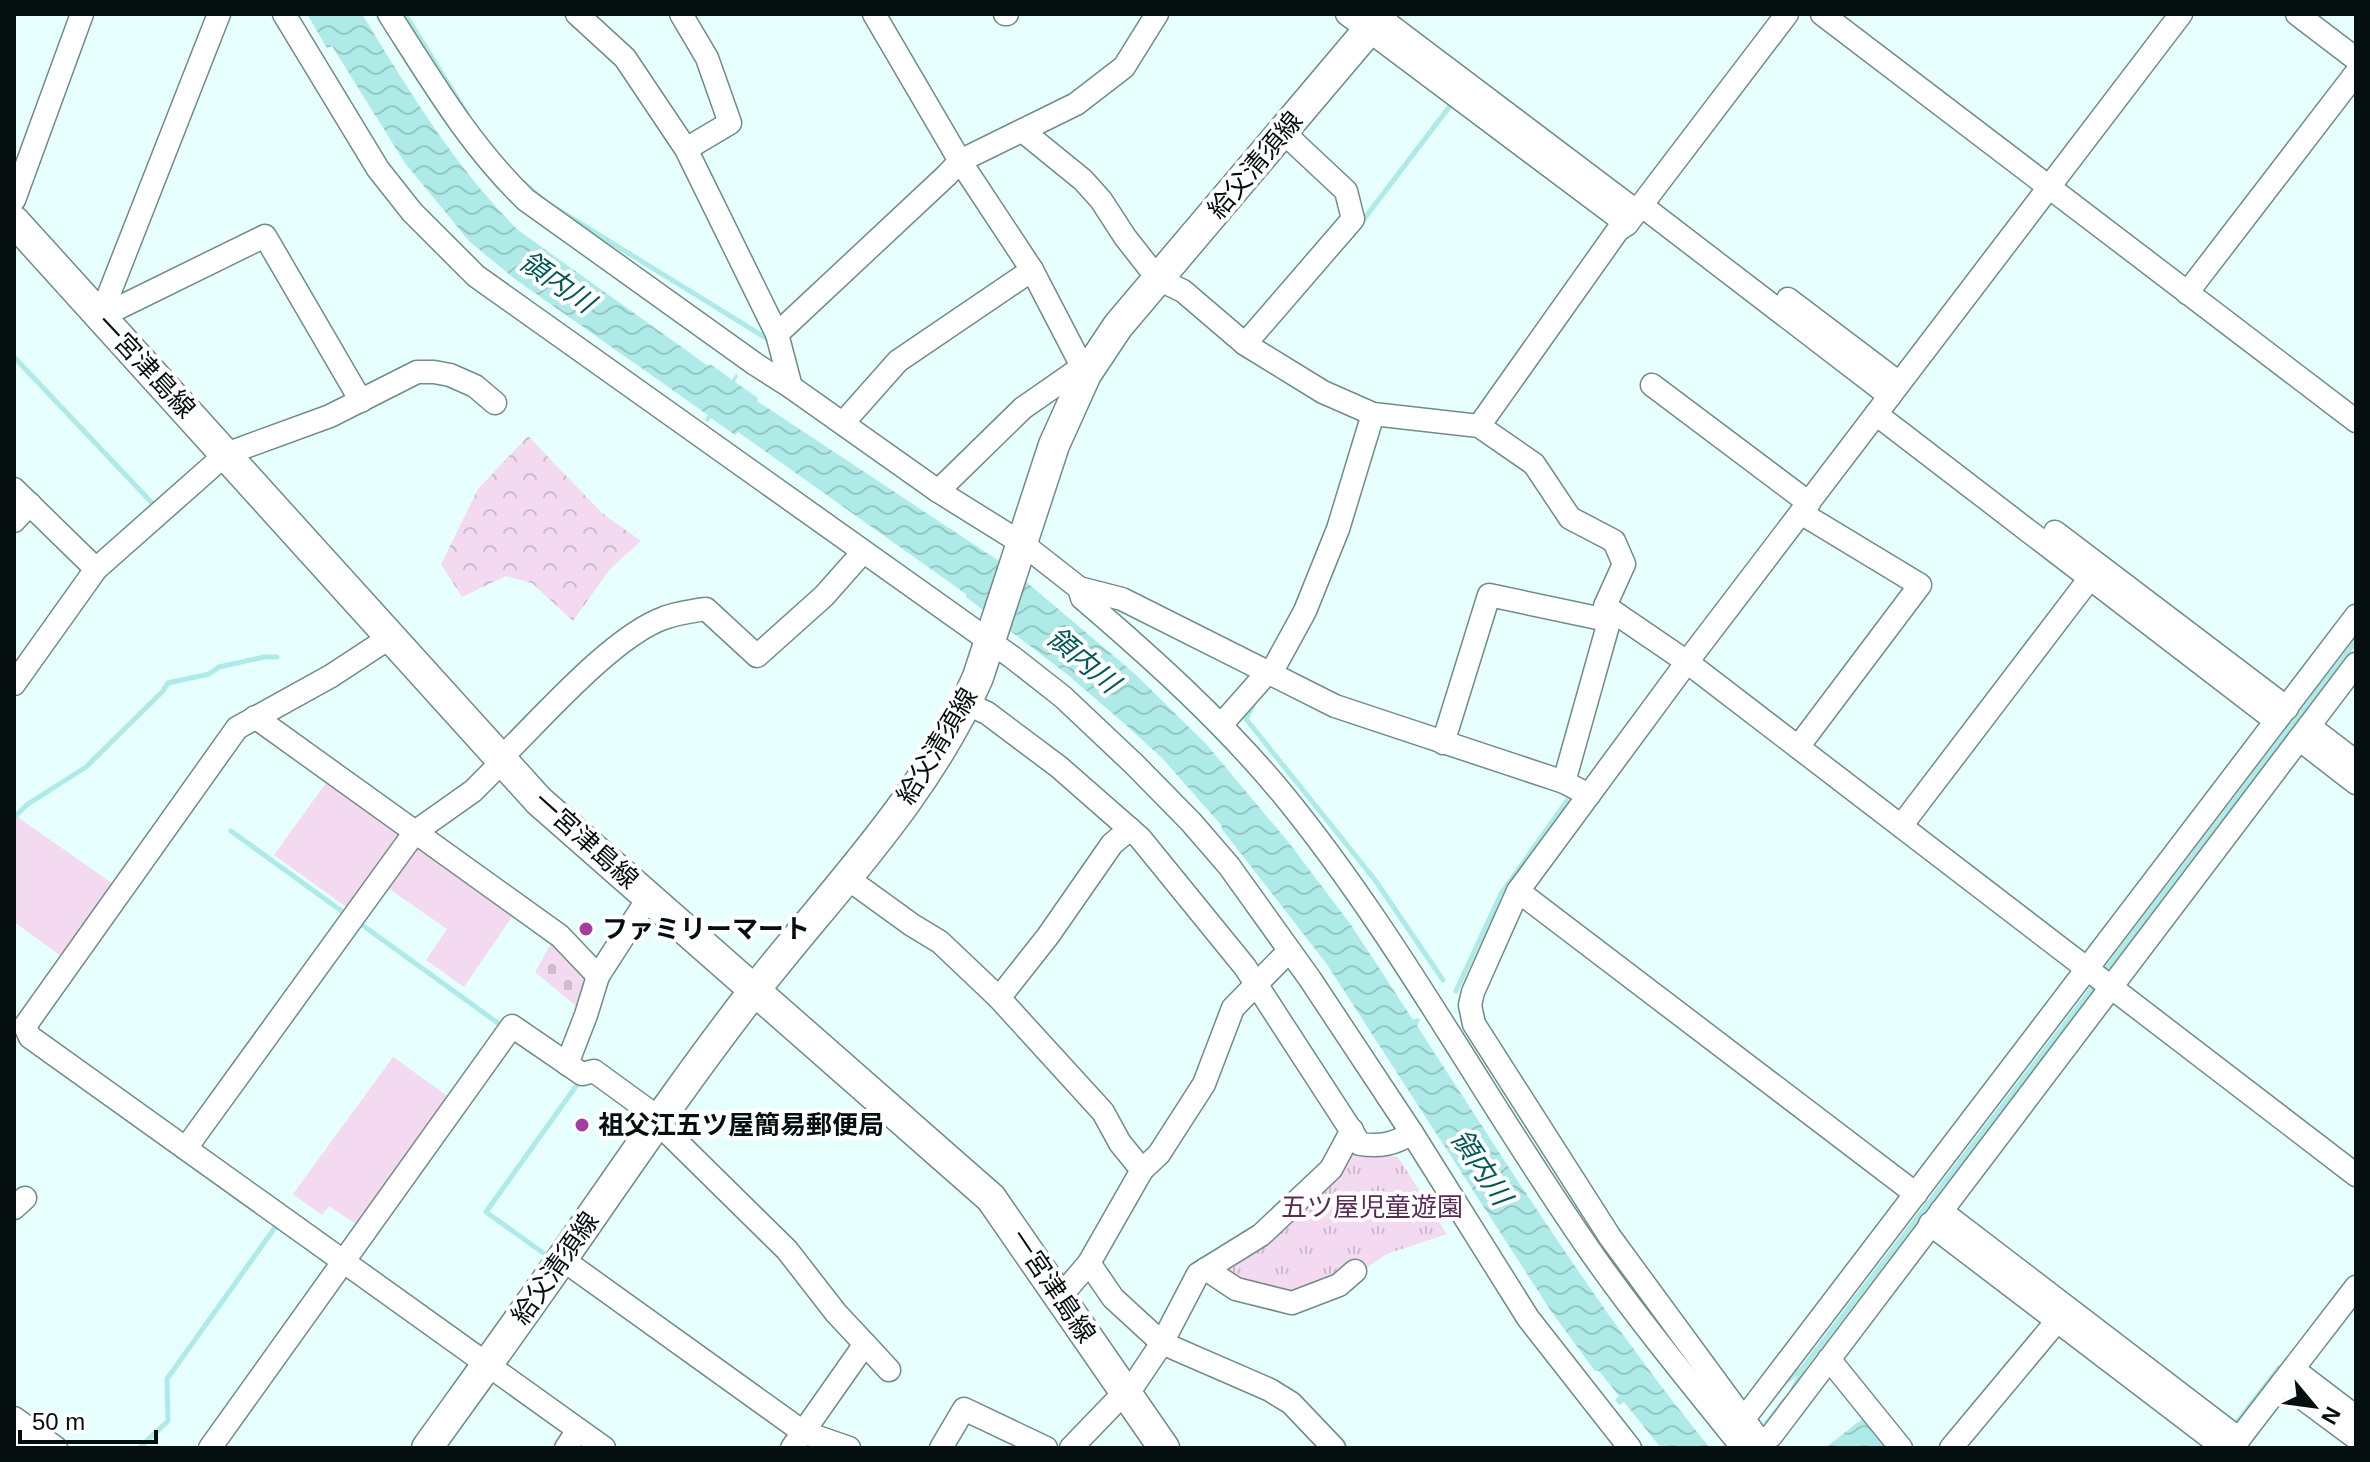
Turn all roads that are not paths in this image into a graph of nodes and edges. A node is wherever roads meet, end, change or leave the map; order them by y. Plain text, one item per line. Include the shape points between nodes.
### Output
1 (82, 14) edge
2 (219, 14) edge
3 (284, 14) edge
4 (389, 14) edge
5 (577, 14) edge
6 (681, 14) edge
7 (874, 14) edge
8 (1787, 14) edge
9 (1822, 14) edge
10 (2181, 14) edge
11 (2297, 14) edge
12 (2317, 14) edge
13 (1149, 17) edge
14 (1371, 18) edge
15 (2356, 44) edge
16 (2356, 59) edge
17 (2356, 73) edge
18 (1024, 132) junction
19 (1283, 132) junction
20 (686, 149) junction
21 (960, 161) junction
22 (2048, 188) junction
23 (14, 200) edge
24 (1638, 209) junction
25 (14, 221) edge
26 (1032, 270) junction
27 (1158, 279) junction
28 (2187, 293) junction
29 (100, 317) junction
30 (777, 334) junction
31 (1245, 344) junction
32 (1084, 371) junction
33 (1652, 385) dead end
34 (791, 387) junction
35 (1887, 399) junction
36 (361, 401) junction
37 (495, 403) dead end
38 (1373, 414) junction
39 (2356, 421) edge
40 (843, 423) junction
41 (1479, 426) junction
42 (226, 454) junction
43 (938, 491) junction
44 (22, 496) edge
45 (1805, 508) junction
46 (14, 521) edge
47 (1021, 550) junction
48 (863, 552) junction
49 (96, 569) junction
50 (2090, 578) junction
51 (1079, 588) junction
52 (1610, 615) junction
53 (2356, 616) edge
54 (392, 636) junction
55 (990, 639) junction
56 (1687, 662) junction
57 (2356, 664) edge
58 (1268, 674) junction
59 (14, 684) edge
60 (967, 704) junction
61 (2282, 714) junction
62 (255, 717) junction
63 (1221, 725) junction
64 (2304, 733) junction
65 (1443, 743) junction
66 (1798, 747) junction
67 (502, 759) junction
68 (2356, 762) edge
69 (1564, 782) junction
70 (2356, 783) edge
71 (1589, 795) junction
72 (1901, 826) junction
73 (1130, 829) junction
74 (415, 832) junction
75 (847, 878) junction
76 (649, 897) junction
77 (1515, 897) junction
78 (1289, 951) junction
79 (2088, 969) junction
80 (598, 976) junction
81 (1255, 983) junction
82 (2111, 986) junction
83 (754, 991) junction
84 (999, 998) junction
85 (567, 1064) junction
86 (658, 1120) junction
87 (1352, 1130) junction
88 (1412, 1133) junction
89 (186, 1148) junction
90 (1142, 1170) junction
91 (2356, 1175) edge
92 (1912, 1199) junction
93 (1936, 1218) junction
94 (562, 1259) junction
95 (344, 1262) junction
96 (1089, 1263) junction
97 (1206, 1269) junction
98 (1355, 1271) dead end
99 (2356, 1287) edge
100 (1060, 1297) junction
101 (2057, 1321) junction
102 (1162, 1343) junction
103 (865, 1344) junction
104 (1829, 1359) junction
105 (487, 1364) junction
106 (889, 1370) dead end
107 (2288, 1376) junction
108 (1126, 1393) junction
109 (2356, 1417) edge
110 (14, 1418) edge
111 (1743, 1420) junction
112 (33, 1432) junction
113 (2356, 1438) edge
114 (572, 1439) edge
115 (798, 1440) edge
116 (2232, 1445) edge
117 (14, 1448) edge
118 (56, 1448) edge
119 (210, 1448) edge
120 (427, 1448) edge
121 (604, 1448) edge
122 (849, 1448) edge
123 (941, 1448) edge
124 (1046, 1448) edge
125 (1071, 1448) edge
126 (1164, 1448) edge
127 (1334, 1448) edge
128 (1630, 1448) edge
129 (1743, 1448) edge
130 (1901, 1448) edge
131 (1951, 1448) edge

1 - 23 street
2 - 29 street
3 - 48 street via 378,169 451,253 562,339
4 - 34 street via 464,131 526,200
5 - 20 street via 625,58
6 - 20 street via 707,58 730,123
7 - 21 street
8 - 24 street
9 - 22 street
10 - 22 street
11 - 16 street
12 - 15 street
13 - 18 street via 1124,67 1076,104
14 - 19 main road, 給父清須線
14 - 24 street
17 - 28 street
18 - 21 street
18 - 27 street via 1083,180
19 - 27 main road, 給父清須線
19 - 31 street via 1346,191 1353,219
20 - 30 street
21 - 26 street
21 - 30 street
22 - 28 street
22 - 35 street
24 - 35 street
24 - 41 street
25 - 29 main road, 一宮津島線
26 - 32 street
26 - 40 street via 898,361
27 - 31 street via 1183,291
27 - 32 main road, 給父清須線
28 - 39 street
29 - 36 street via 265,236
29 - 42 main road, 一宮津島線
30 - 34 street
31 - 38 street via 1323,392
32 - 43 street via 1023,408
32 - 47 main road, 給父清須線
33 - 45 street
34 - 40 street
35 - 45 street
35 - 50 street
35 - 61 street
36 - 37 street via 417,372 434,372 475,386
36 - 42 street
38 - 41 street
38 - 58 street via 1338,529 1305,611
40 - 43 street
41 - 52 street via 1534,464 1570,518 1614,541 1624,564 1605,606
42 - 49 street
42 - 54 main road, 一宮津島線
43 - 47 street
44 - 46 street
44 - 49 street
45 - 56 street
45 - 66 street via 1920,585
47 - 51 street
47 - 55 main road, 給父清須線
48 - 55 street
48 - 67 street via 824,596 757,656 706,609 653,623 616,648
49 - 59 street
50 - 61 street
50 - 72 street
51 - 58 street via 1122,599
51 - 63 street via 1082,598
52 - 56 street
52 - 65 street via 1489,595
52 - 69 street
53 - 61 street
54 - 62 street
54 - 67 main road, 一宮津島線
55 - 60 main road, 給父清須線
55 - 78 street via 1063,697 1172,802 1229,866
56 - 66 street
56 - 71 street
57 - 64 street
58 - 63 street
58 - 65 street via 1335,706
60 - 73 street via 1059,767
60 - 75 main road, 給父清須線 via 906,802
61 - 79 street
62 - 74 street
62 - 89 street via 237,728 25,1026 30,1037
63 - 129 street via 1354,889 1594,1257
64 - 68 street
64 - 70 street
64 - 82 street
65 - 69 street
66 - 72 street
67 - 74 street via 473,791
67 - 76 main road, 一宮津島線 via 539,801
69 - 71 street
71 - 77 street
72 - 79 street
73 - 81 street
73 - 84 street via 1112,844
74 - 80 street via 560,936
74 - 89 street
75 - 83 main road, 給父清須線
75 - 84 street via 940,942
76 - 80 street
76 - 83 main road, 一宮津島線
77 - 92 street
77 - 111 street via 1473,992 1474,1024 1610,1237
78 - 81 street
78 - 88 street
79 - 82 street
79 - 92 street
80 - 85 street
81 - 87 street
81 - 90 street via 1233,1008 1191,1106
82 - 91 street
82 - 93 street
83 - 86 main road, 給父清須線
83 - 100 main road, 一宮津島線 via 979,1186
84 - 90 street via 1103,1112
85 - 86 street via 582,1074 594,1071
85 - 95 street via 512,1026
86 - 94 main road, 給父清須線
86 - 103 street via 787,1250
87 - 88 street via 1360,1144 1379,1146
87 - 97 street via 1331,1169 1261,1235
88 - 128 street via 1528,1318
89 - 95 street
90 - 96 street
92 - 111 street
93 - 101 street
93 - 104 street
93 - 116 street
94 - 105 main road, 給父清須線
94 - 115 street
95 - 105 street
95 - 119 street
96 - 100 street
96 - 102 street via 1113,1298
97 - 98 street via 1236,1289 1292,1303 1339,1285
97 - 102 street via 1198,1274
99 - 107 street
100 - 108 main road, 一宮津島線
101 - 116 street
101 - 131 street
102 - 108 street
102 - 127 street via 1281,1396
103 - 106 street
103 - 115 street
104 - 111 street via 1771,1436 1759,1440
104 - 130 street
105 - 114 street
105 - 120 main road, 給父清須線
107 - 109 street
107 - 113 street
107 - 116 street
108 - 125 street
108 - 126 main road, 一宮津島線
110 - 112 street
112 - 117 street
112 - 118 street
114 - 121 street
115 - 122 street
123 - 124 street via 964,1409

